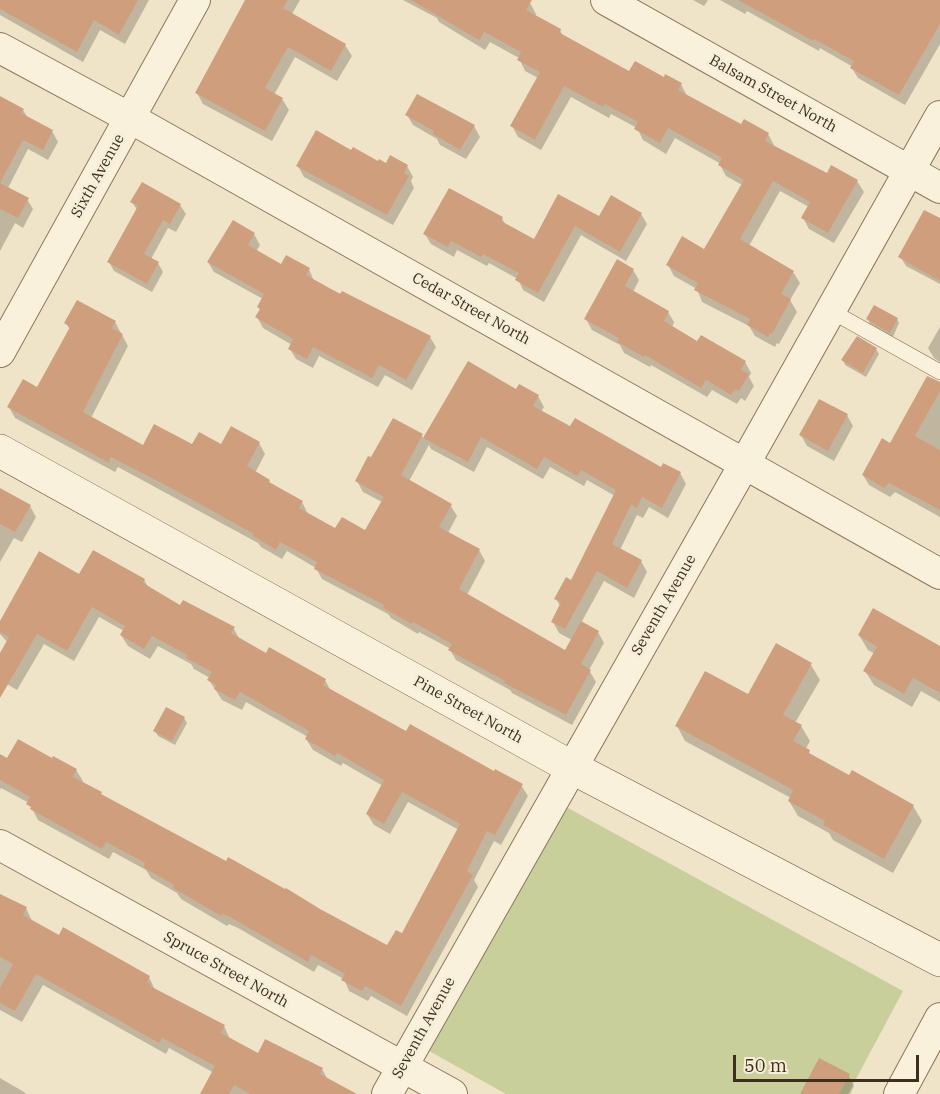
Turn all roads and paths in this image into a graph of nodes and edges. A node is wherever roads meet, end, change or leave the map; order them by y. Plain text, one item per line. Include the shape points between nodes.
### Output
1 (195, 0) edge
2 (606, 0) edge
3 (0, 48) edge
4 (940, 116) edge
5 (130, 118) junction
6 (910, 171) junction
7 (940, 188) edge
8 (831, 311) junction
9 (0, 352) edge
10 (940, 372) edge
11 (0, 451) edge
12 (745, 463) junction
13 (940, 574) edge
14 (572, 767) junction
15 (0, 845) edge
16 (940, 960) edge
17 (940, 1018) edge
18 (402, 1066) junction
19 (387, 1094) edge
20 (452, 1094) edge
21 (900, 1094) edge

1 - 5 street, Sixth Avenue
2 - 6 street, Balsam Street North
3 - 5 street, Cedar Street North
4 - 6 street, Seventh Avenue
5 - 9 street, Sixth Avenue
5 - 12 street, Cedar Street North
6 - 7 street, Balsam Street North
6 - 8 street, Seventh Avenue
8 - 10 lane
8 - 12 street, Seventh Avenue
11 - 14 street, Pine Street North
12 - 13 street, Cedar Street North
12 - 14 street, Seventh Avenue
14 - 16 street, Pine Street North
14 - 18 street, Seventh Avenue
15 - 18 street, Spruce Street North
17 - 21 street
18 - 19 street, Seventh Avenue
18 - 20 street, Spruce Street North

